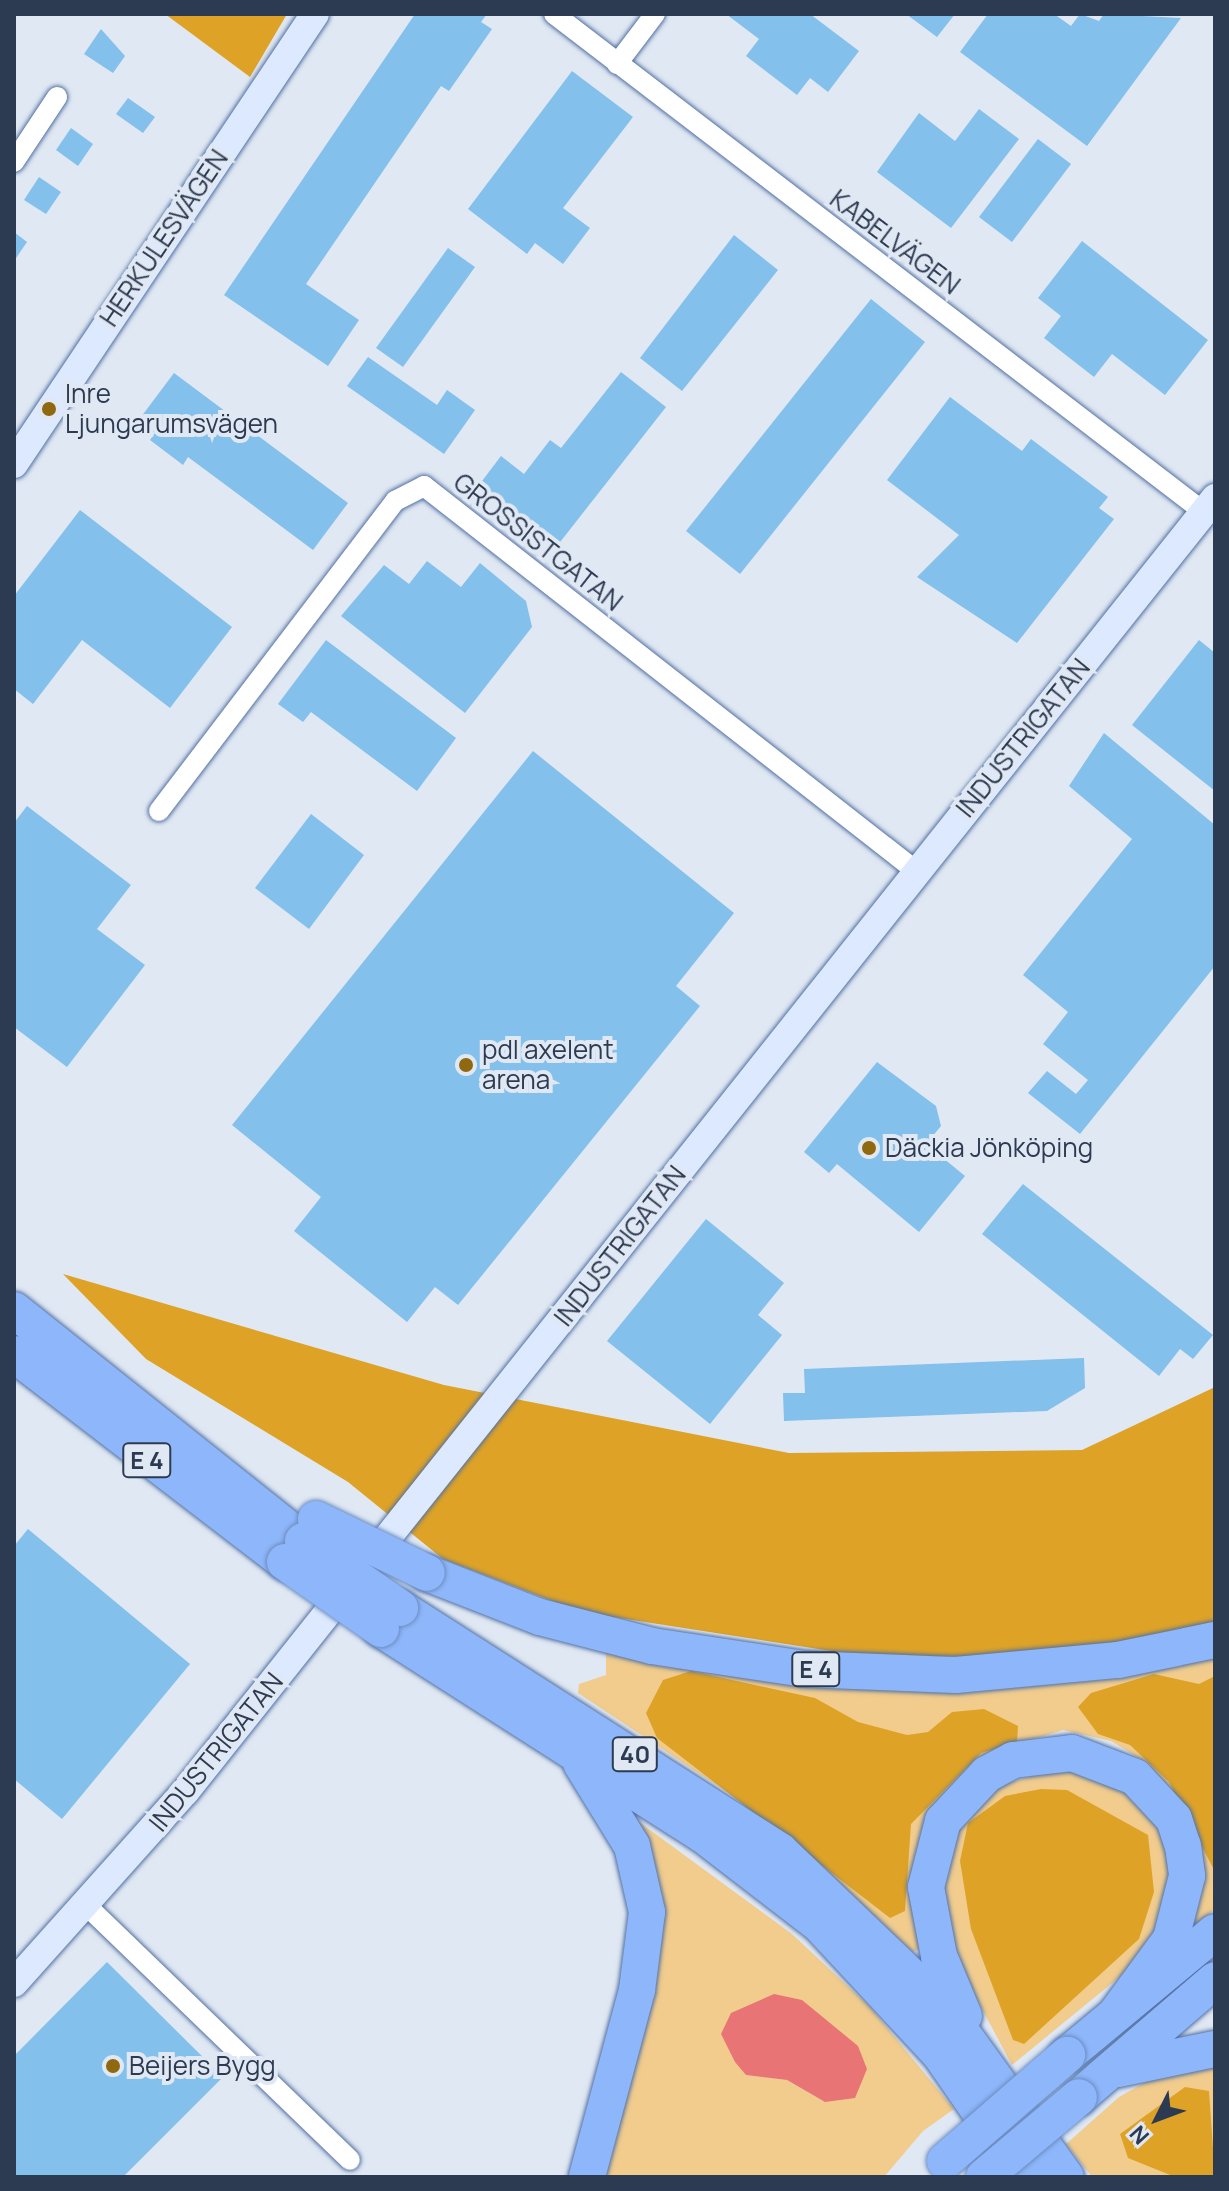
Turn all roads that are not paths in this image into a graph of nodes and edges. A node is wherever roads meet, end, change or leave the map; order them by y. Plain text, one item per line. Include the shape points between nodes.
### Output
1 (315, 14) edge
2 (554, 14) edge
3 (655, 14) edge
4 (617, 64) junction
5 (57, 97) dead end
6 (14, 162) edge
7 (14, 464) edge
8 (1210, 505) edge
9 (159, 811) dead end
10 (916, 871) junction
11 (14, 1310) edge
12 (14, 1354) edge
13 (130, 1403) joint
14 (301, 1541) junction
15 (391, 1619) junction
16 (1215, 1640) edge
17 (575, 1754) junction
18 (88, 1907) junction
19 (1215, 1932) edge
20 (1215, 1980) edge
21 (14, 1983) edge
22 (1116, 2014) junction
23 (1215, 2049) edge
24 (979, 2050) junction
25 (1109, 2072) junction
26 (350, 2160) dead end
27 (936, 2169) edge
28 (1065, 2170) edge
29 (587, 2177) edge
30 (984, 2177) edge
31 (1025, 2177) edge

1 - 7 street, HERKULESVÄGEN
2 - 4 street, KABELVÄGEN
3 - 4 street
4 - 8 street, KABELVÄGEN
5 - 6 street
8 - 10 street, INDUSTRIGATAN
9 - 10 street, GROSSISTGATAN via 395,501 424,486
10 - 18 street, INDUSTRIGATAN
11 - 13 highway, E 4
12 - 14 highway, E 4
13 - 14 highway, 40
14 - 15 highway, 40, bridge
14 - 16 highway, E 4, bridge via 427,1573 540,1617 652,1646 804,1669 956,1675 1118,1660
15 - 17 highway
15 - 24 highway, 40 via 781,1852 895,1957
17 - 29 highway via 632,1846 647,1912 637,1990
17 - 31 highway via 702,1834 819,1924 940,2054
18 - 21 street, INDUSTRIGATAN
18 - 26 street
19 - 22 highway
20 - 25 highway
22 - 24 highway via 1171,1939 1182,1907 1187,1876 1174,1819 1135,1777 1105,1759 1072,1753 1013,1760 962,1793 943,1821 926,1887 939,1956
22 - 27 highway, bridge
23 - 25 highway
24 - 28 highway, 40
25 - 30 highway, bridge

